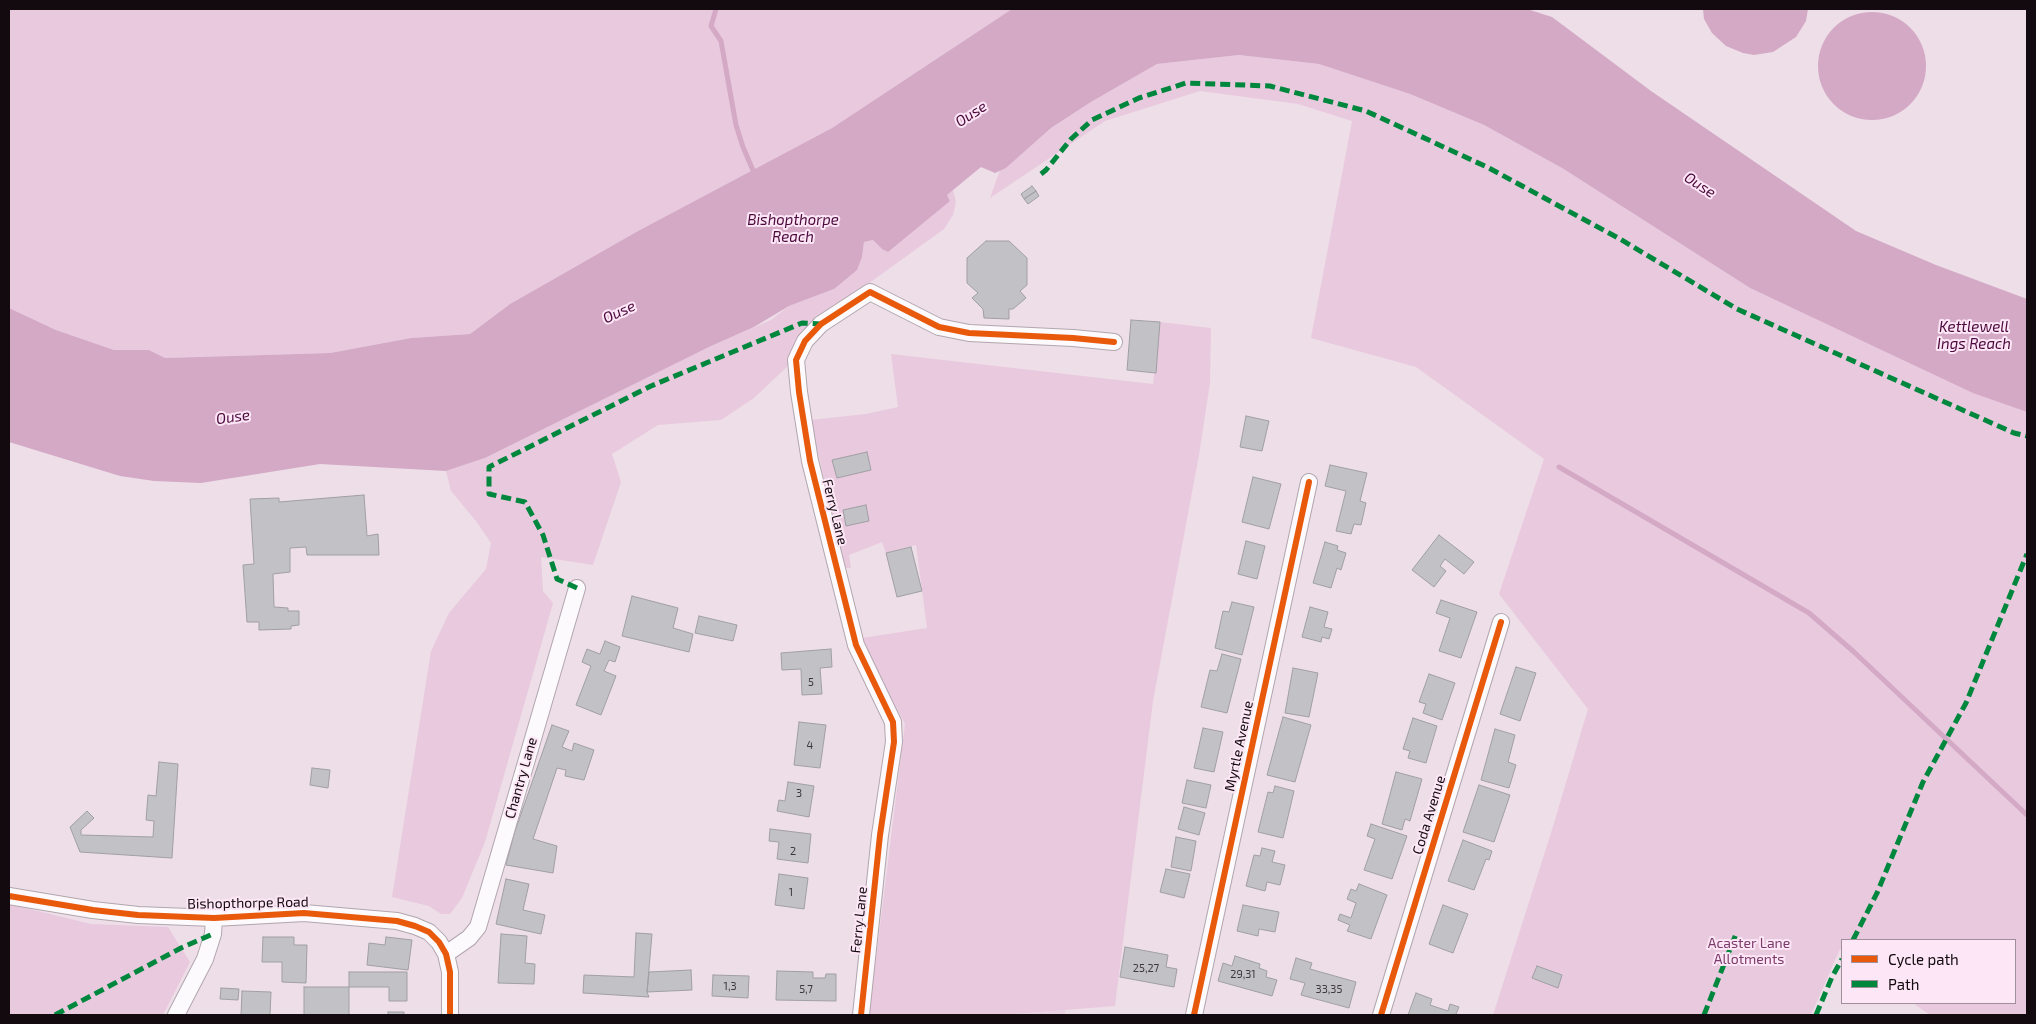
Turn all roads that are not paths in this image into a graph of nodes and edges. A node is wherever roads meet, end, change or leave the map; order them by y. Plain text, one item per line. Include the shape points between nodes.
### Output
1 (1114, 342) dead end
2 (1309, 482) dead end
3 (577, 588) dead end
4 (1501, 622) dead end
5 (9, 896) edge
6 (214, 918) junction
7 (446, 954) junction
8 (176, 1015) edge
9 (450, 1015) edge
10 (861, 1015) edge
11 (1194, 1015) edge
12 (1381, 1015) edge

1 - 10 street, Ferry Lane via 969,334 939,327 870,292 821,324 805,341 796,360 810,461 856,645 893,722 894,742 880,835
2 - 11 street, Myrtle Avenue
3 - 7 street, Chantry Lane via 478,927 469,938
4 - 12 street, Coda Avenue
5 - 6 street, Bishopthorpe Road via 138,915
6 - 7 street, Bishopthorpe Road via 304,913 397,921 429,932
6 - 8 street via 205,959
7 - 9 street via 450,972

